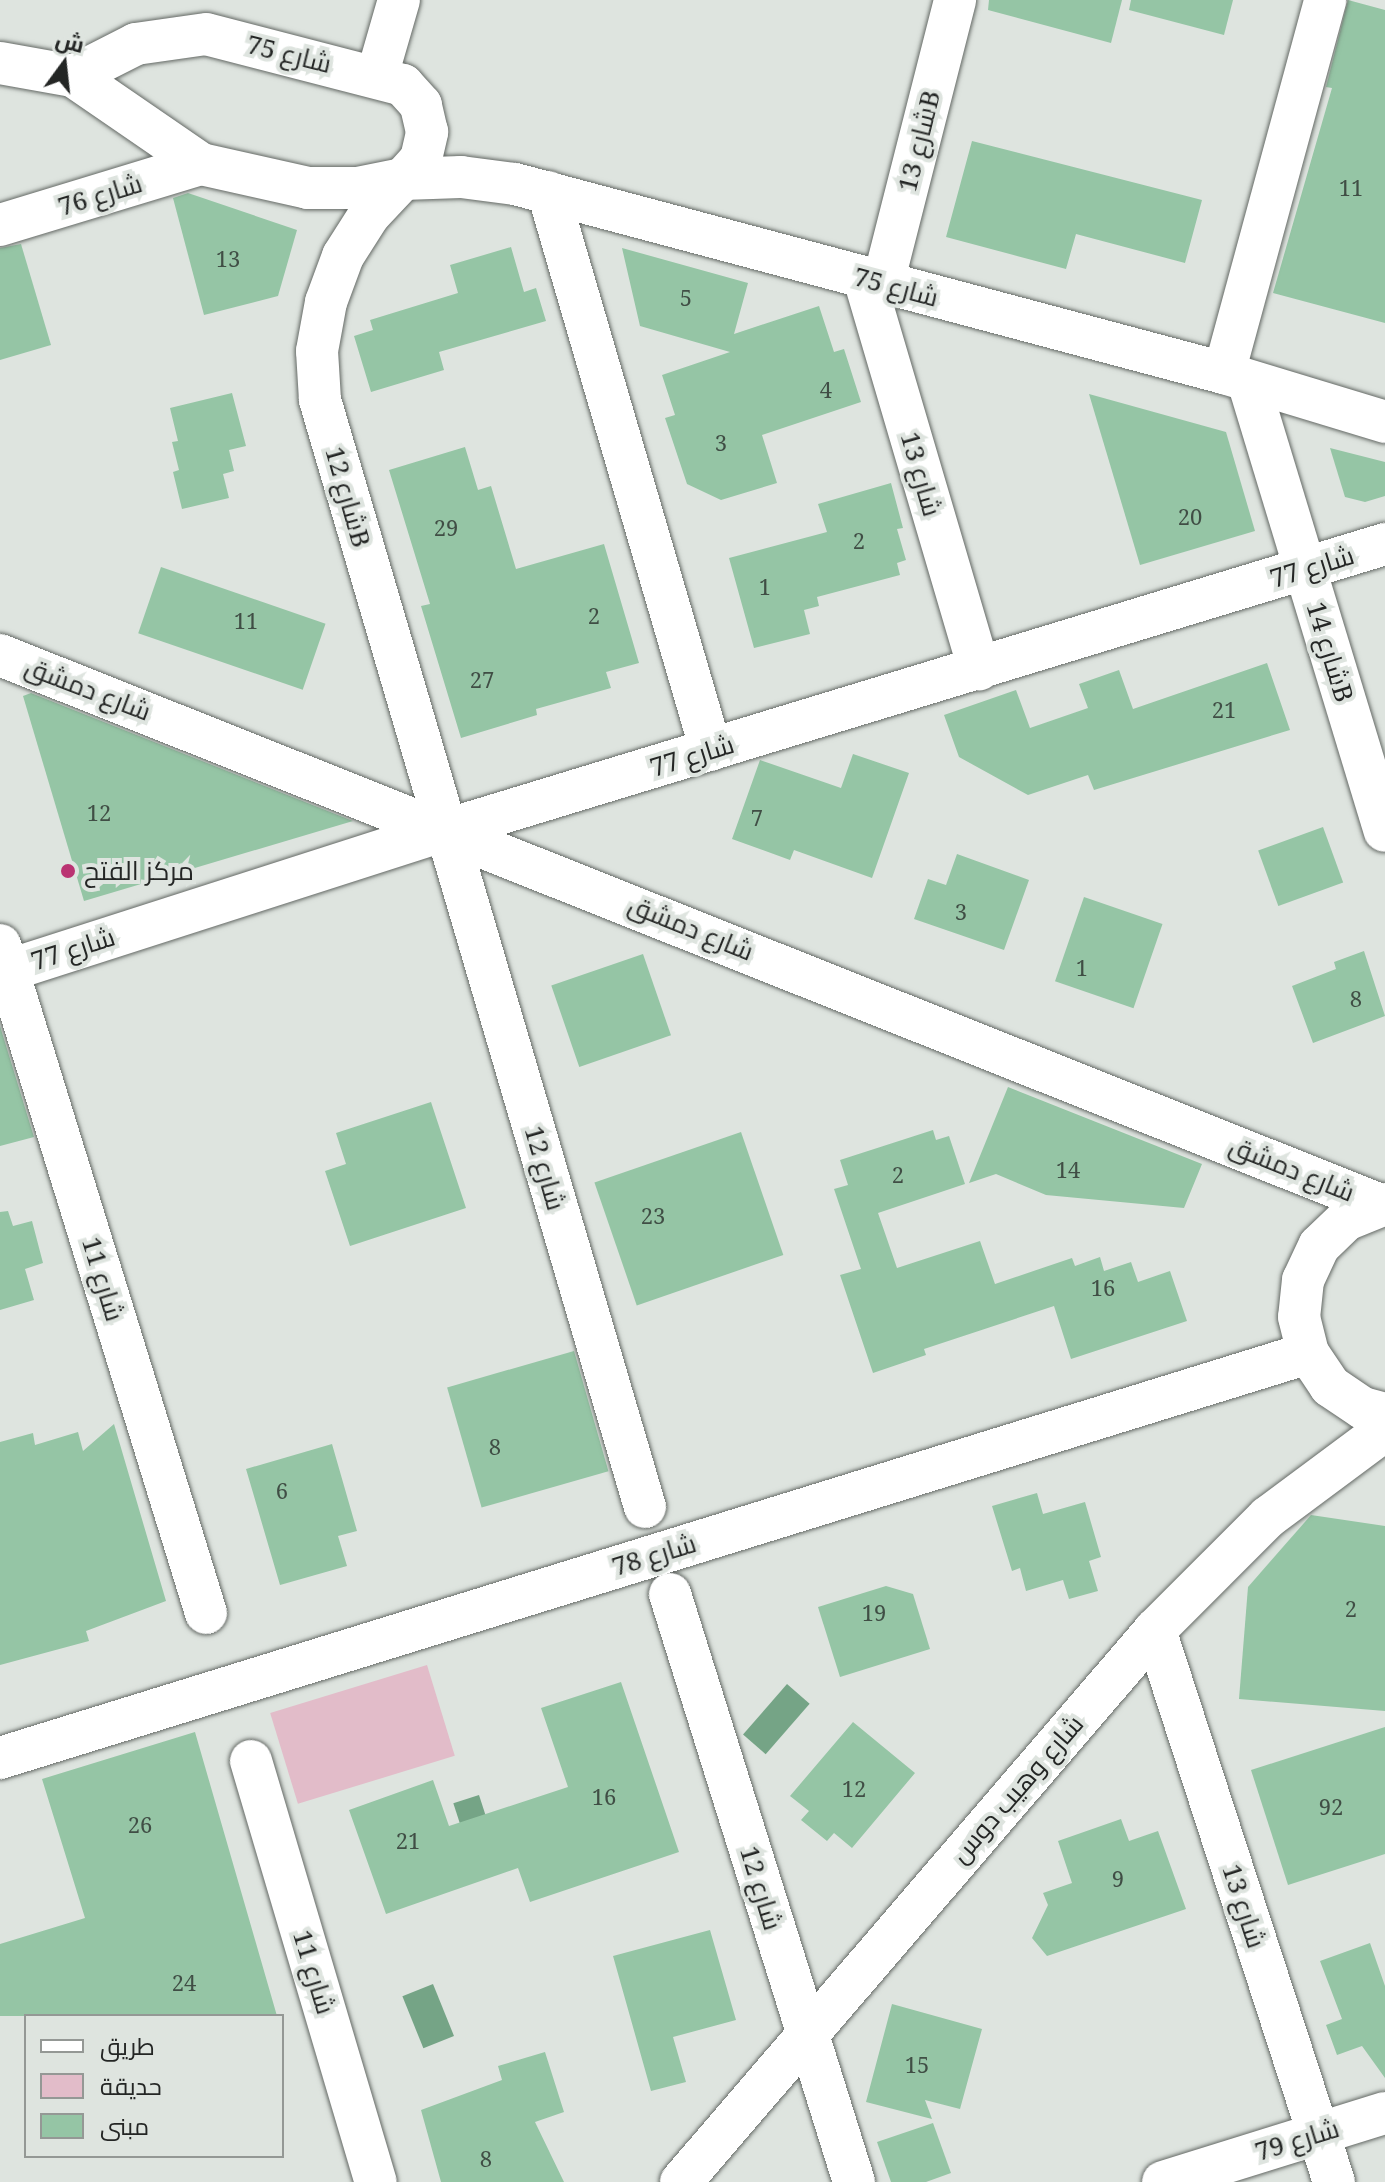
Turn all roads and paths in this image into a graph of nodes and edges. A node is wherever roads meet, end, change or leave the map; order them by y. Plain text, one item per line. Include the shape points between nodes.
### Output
1 (399, 0) edge
2 (955, 0) edge
3 (1325, 0) edge
4 (0, 63) edge
5 (73, 76) junction
6 (377, 76) junction
7 (201, 164) junction
8 (403, 179) junction
9 (548, 192) junction
10 (0, 225) edge
11 (873, 280) junction
12 (1236, 377) junction
13 (1385, 422) edge
14 (1385, 544) edge
15 (1305, 569) junction
16 (0, 655) edge
17 (979, 669) junction
18 (711, 750) junction
19 (446, 830) junction
20 (1385, 831) edge
21 (3, 962) edge
22 (1383, 1204) edge
23 (1308, 1353) junction
24 (1385, 1414) edge
25 (1385, 1430) edge
26 (645, 1507) dead end
27 (670, 1594) dead end
28 (206, 1613) dead end
29 (1155, 1630) junction
30 (0, 1758) edge
31 (251, 1761) dead end
32 (806, 2032) junction
33 (1385, 2113) edge
34 (1317, 2133) junction
35 (376, 2182) edge
36 (681, 2182) edge
37 (854, 2182) edge
38 (1163, 2182) edge
39 (1334, 2182) edge

1 - 6 street
2 - 11 street, شارع 13B
3 - 12 street
4 - 5 street, شارع 75
5 - 6 street, شارع 75 via 136,44 206,34
5 - 7 street, شارع 75
6 - 8 street, شارع 75 via 403,85 421,105 427,132 421,159
7 - 8 street, شارع 75 via 308,188 357,188
7 - 10 street, شارع 76
8 - 9 street, شارع 75 via 461,177
8 - 19 street, شارع 12B via 369,215 334,279 317,351 320,400
9 - 11 street, شارع 75
9 - 18 street
11 - 12 street, شارع 75
11 - 17 street, شارع 13
12 - 13 street, شارع 75
12 - 15 street, شارع 14B
14 - 15 street, شارع 77
15 - 17 street, شارع 77
15 - 20 street, شارع 14B
16 - 19 street, شارع دمشق
17 - 18 street, شارع 77
18 - 19 street, شارع 77
19 - 21 street, شارع 77
19 - 22 street, شارع دمشق
19 - 26 street, شارع 12
21 - 28 street, شارع 11
22 - 23 street via 1346,1220 1319,1246 1303,1280 1300,1305
23 - 24 street via 1330,1386 1363,1408
23 - 30 street, شارع 78
25 - 29 street, شارع وهيب دوس via 1268,1517
27 - 32 street, شارع 12
29 - 32 street, شارع وهيب دوس
29 - 34 street, شارع 13
31 - 35 street, شارع 11
32 - 36 street, شارع وهيب دوس
32 - 37 street, شارع 12
33 - 34 street, شارع 79
34 - 38 street, شارع 79
34 - 39 street, شارع 13

